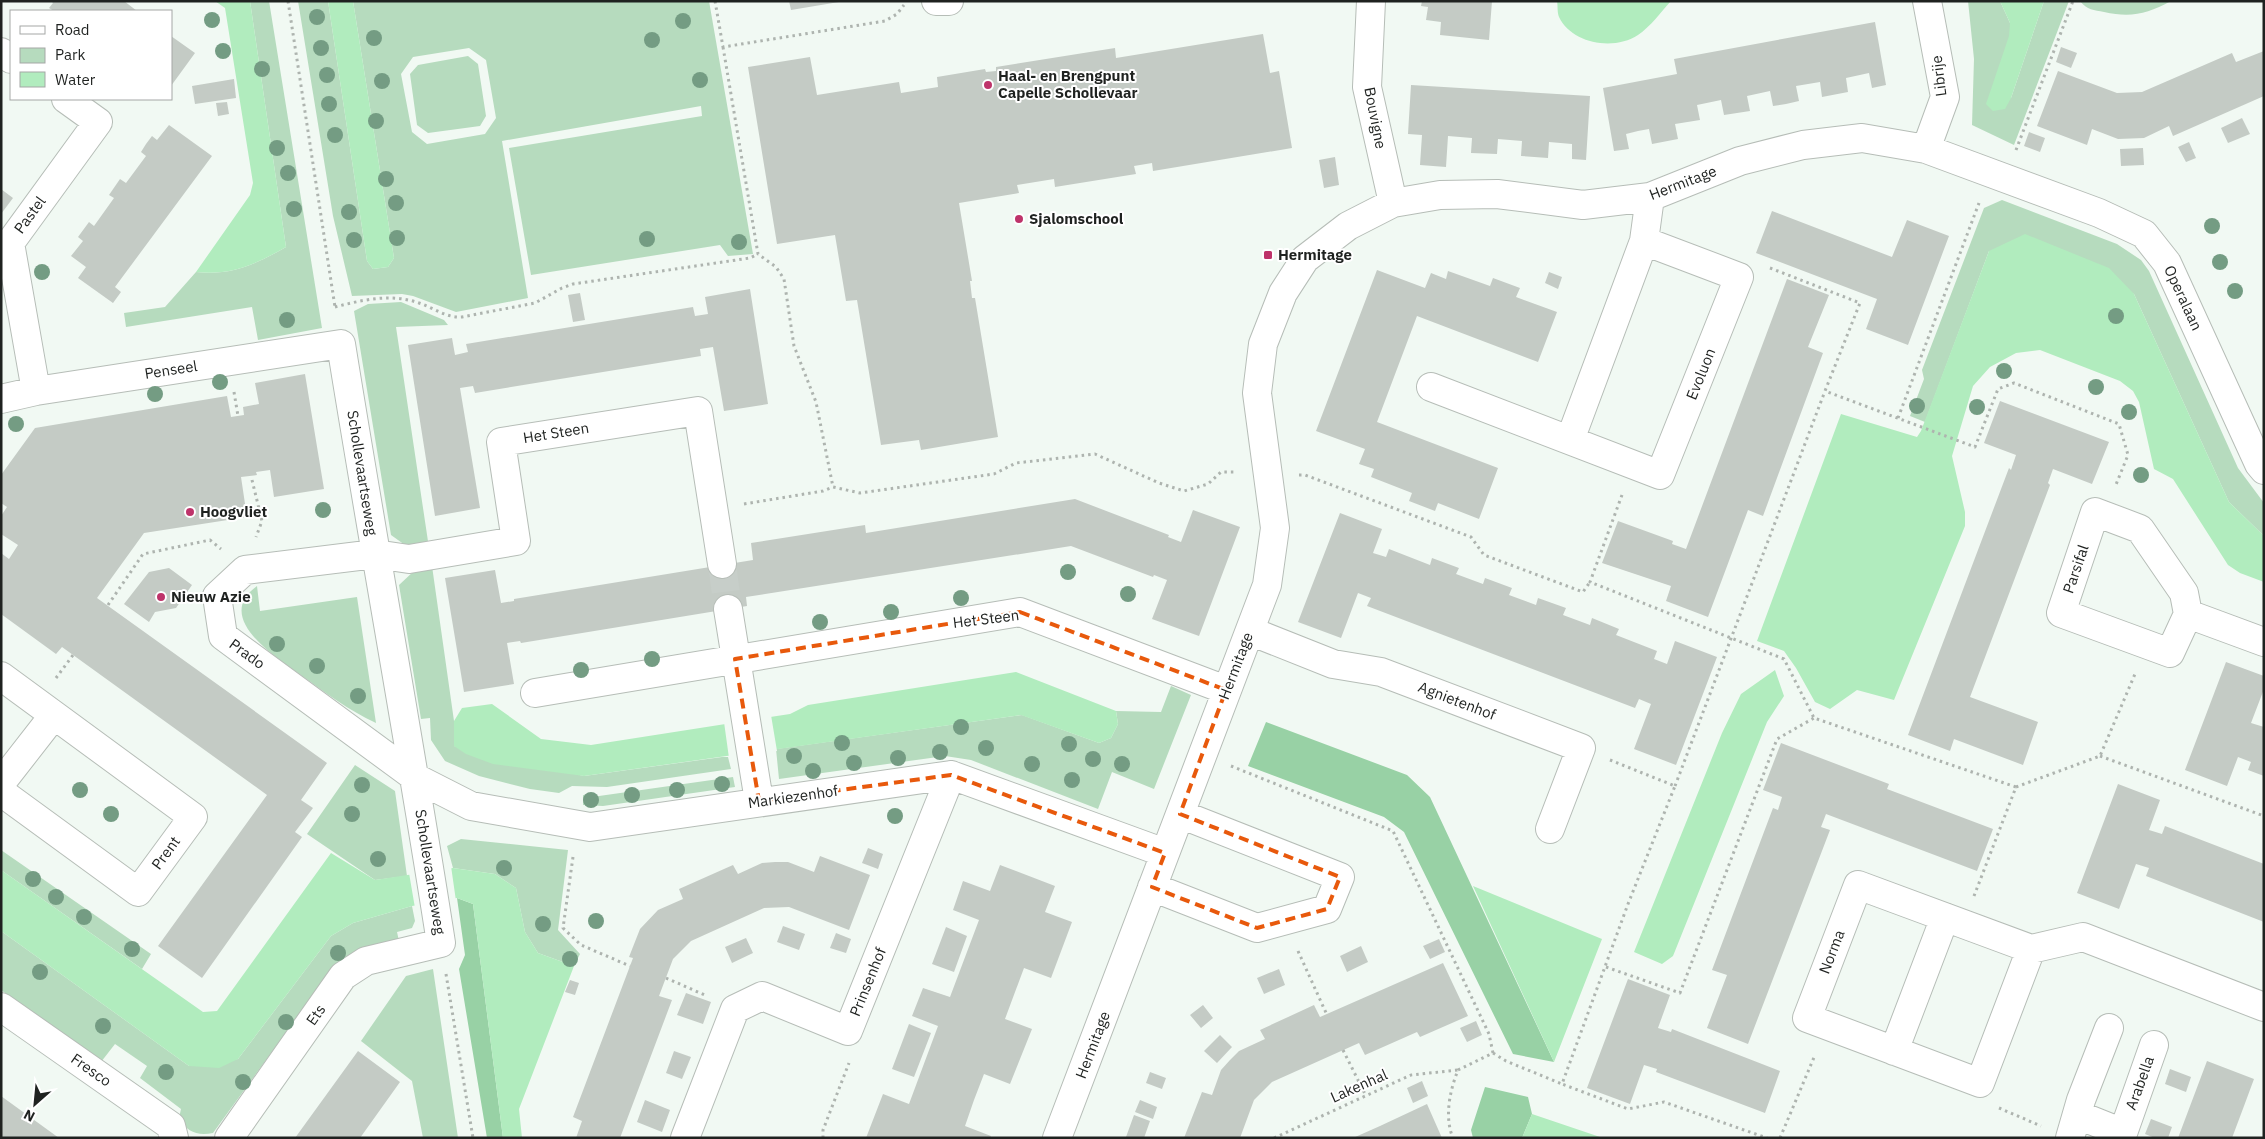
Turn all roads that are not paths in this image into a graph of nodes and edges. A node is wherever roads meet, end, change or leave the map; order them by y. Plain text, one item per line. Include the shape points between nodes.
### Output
1 (936, 1) edge
2 (949, 1) edge
3 (1371, 1) edge
4 (1927, 1) edge
5 (67, 100) edge
6 (1926, 149) junction
7 (1650, 197) junction
8 (1393, 203) junction
9 (1644, 241) junction
10 (340, 344) joint
11 (1431, 387) dead end
12 (36, 391) junction
13 (1, 399) edge
14 (1570, 440) junction
15 (2264, 470) edge
16 (375, 554) junction
17 (722, 564) tunnel mouth
18 (728, 609) tunnel mouth
19 (2188, 614) junction
20 (1250, 631) junction
21 (2264, 642) edge
22 (735, 659) junction
23 (1, 676) edge
24 (1226, 690) junction
25 (535, 693) dead end
26 (54, 715) junction
27 (951, 774) junction
28 (416, 778) junction
29 (1, 783) edge
30 (1, 792) edge
31 (759, 801) junction
32 (1180, 814) junction
33 (1550, 829) dead end
34 (1165, 853) junction
35 (1152, 888) junction
36 (1954, 921) junction
37 (441, 944) joint
38 (2031, 949) junction
39 (2264, 1006) edge
40 (1, 1007) edge
41 (2109, 1028) dead end
42 (2154, 1046) dead end
43 (1894, 1051) junction
44 (2073, 1130) edge
45 (174, 1138) edge
46 (229, 1138) edge
47 (685, 1138) edge
48 (1057, 1138) edge

1 - 2 street
3 - 8 street, Bouvigne via 1367,87
4 - 6 street, Librije via 1945,97
5 - 12 street, Pastel via 98,122 10,243
6 - 7 street, Hermitage via 1862,138 1803,144 1740,161
6 - 15 street, Operalaan via 2099,213 2144,234 2167,263
7 - 8 street, Hermitage via 1583,205 1497,194 1440,195
7 - 9 street
8 - 20 street, Hermitage via 1348,226 1305,259 1283,293 1263,344 1257,393 1275,528 1267,585
9 - 14 street
9 - 14 street, Evoluon via 1739,277 1660,475
10 - 12 street, Penseel
10 - 16 street, Schollevaartseweg
11 - 14 street, Evoluon
12 - 13 street, Penseel
16 - 17 street, Het Steen via 409,559 516,542 501,442 698,410
16 - 28 street, Schollevaartseweg
16 - 28 street, Prado via 244,570 218,596 223,636
18 - 22 street
19 - 19 street, Parsifal via 2184,593 2140,529 2095,512 2061,613 2170,653
19 - 21 street
20 - 24 street, Hermitage
20 - 33 street, Agnietenhof via 1333,664 1381,672 1581,748
22 - 24 street, Het Steen via 1020,612
22 - 25 street, Het Steen
22 - 31 street
23 - 26 street, Prent
24 - 32 street, Hermitage
26 - 29 street
26 - 30 street, Prent via 193,817 138,892
27 - 31 street, Markiezenhof
27 - 34 street, Markiezenhof
27 - 47 street, Prinsenhof via 848,1030 762,996 734,1009
28 - 31 street, Markiezenhof via 471,806 590,827
28 - 37 street, Schollevaartseweg
32 - 34 street, Hermitage
32 - 35 street via 1340,877 1327,909 1257,928
34 - 35 street, Hermitage
35 - 48 street, Hermitage
36 - 38 street, Norma
36 - 43 street
36 - 43 street, Norma via 1858,885 1807,1018
37 - 46 street, Ets via 366,961 343,976
38 - 39 street via 2083,937
38 - 43 street, Norma via 1980,1083
40 - 45 street, Fresco via 171,1126
41 - 44 street
42 - 44 street, Arabella via 2123,1133

